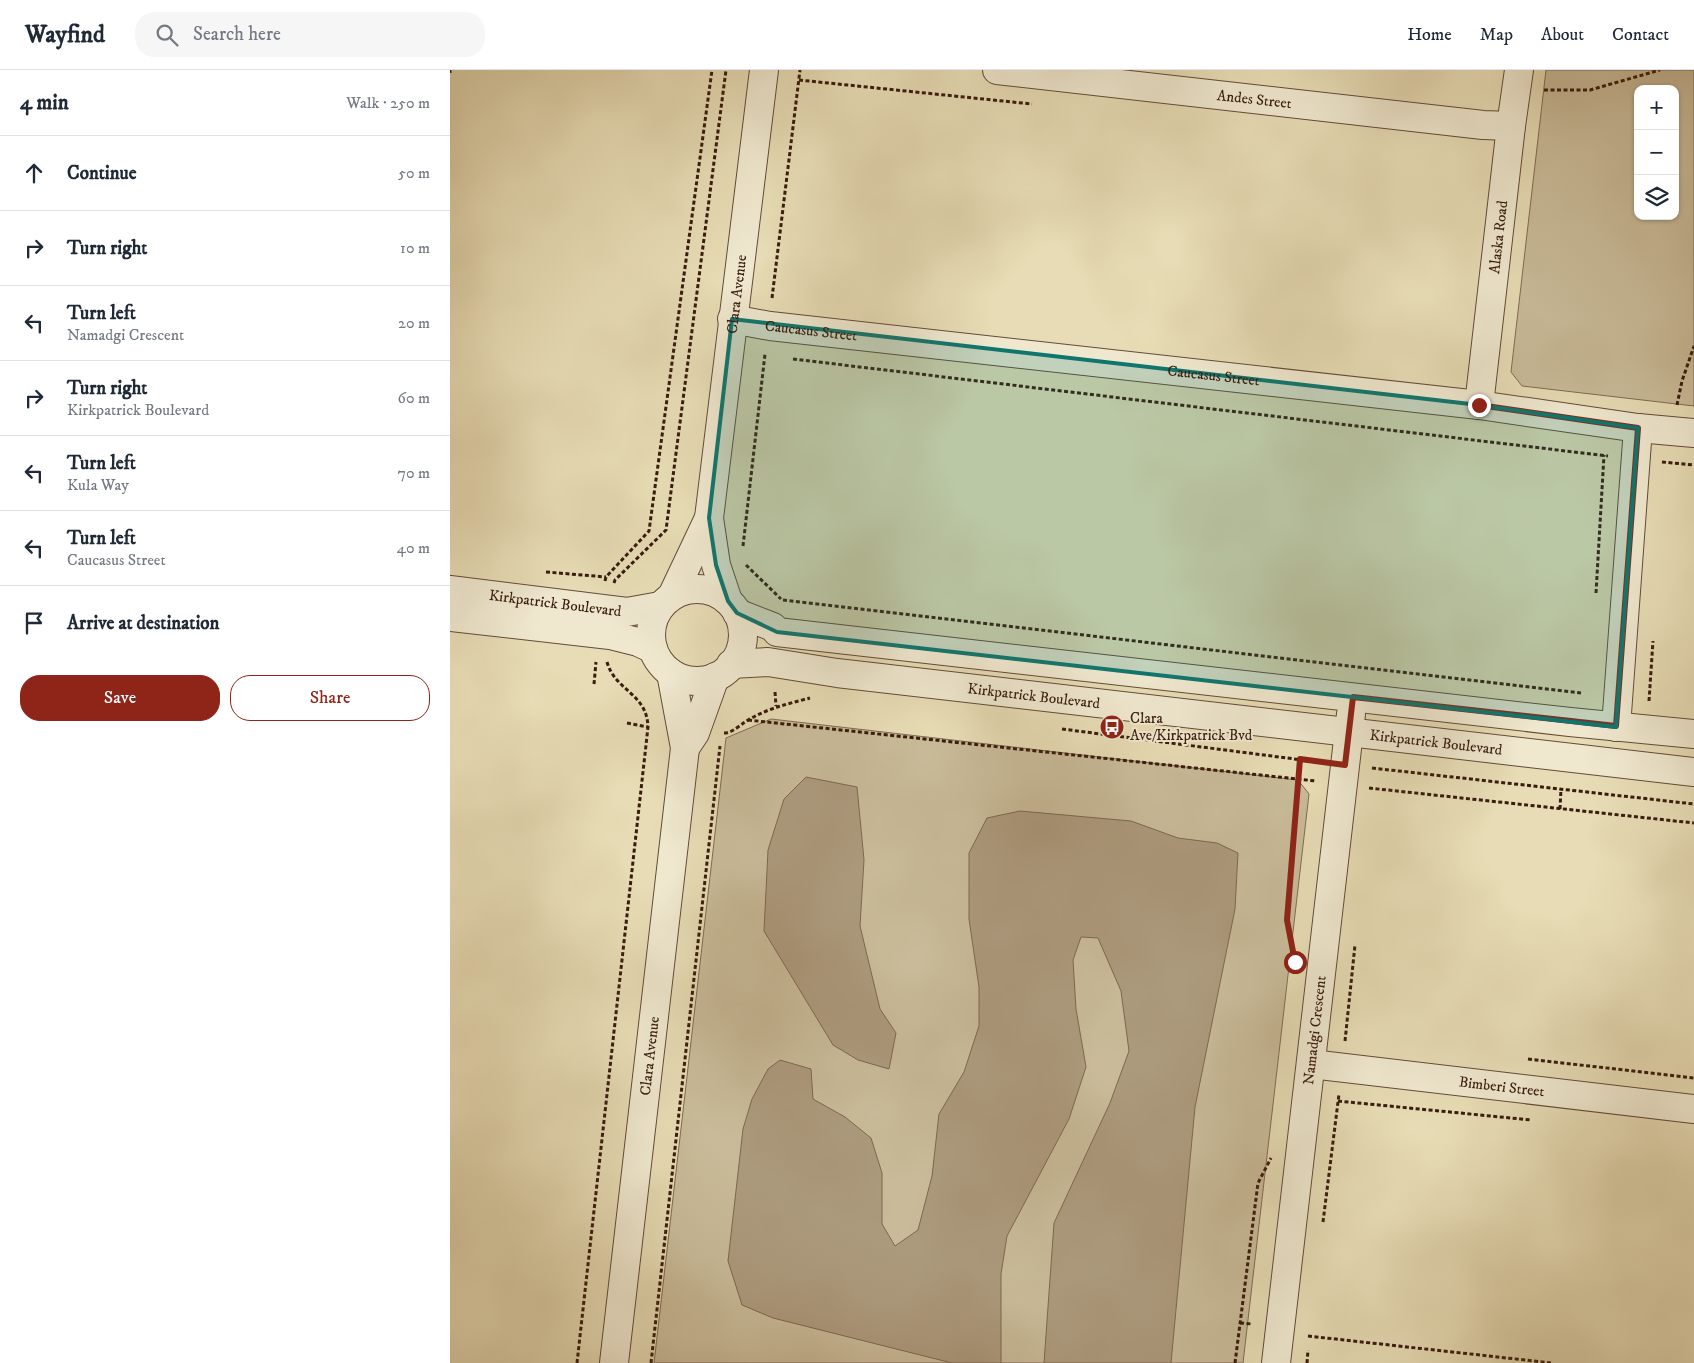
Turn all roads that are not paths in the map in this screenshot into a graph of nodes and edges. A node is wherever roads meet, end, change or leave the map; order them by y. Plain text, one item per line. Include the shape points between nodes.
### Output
1 (764, 70) edge
2 (997, 70) edge
3 (1518, 80) edge
4 (1511, 126) junction
5 (732, 319) junction
6 (1479, 405) junction
7 (1638, 428) junction
8 (1684, 432) edge
9 (709, 518) junction
10 (450, 590) edge
11 (666, 601) junction
12 (733, 607) junction
13 (450, 617) edge
14 (606, 622) junction
15 (653, 649) junction
16 (723, 671) junction
17 (671, 673) junction
18 (1353, 697) junction
19 (1616, 726) junction
20 (1349, 732) junction
21 (1694, 734) edge
22 (685, 748) junction
23 (1694, 772) edge
24 (1311, 1064) junction
25 (1694, 1109) edge
26 (614, 1363) edge
27 (1279, 1363) edge

1 - 5 street, Clara Avenue
2 - 4 street, Andes Street
3 - 4 street, Alaska Road
4 - 6 street, Alaska Road
5 - 6 street, Caucasus Street via 770,326
5 - 9 street, Clara Avenue
6 - 7 street, Caucasus Street
7 - 8 street, Caucasus Street
7 - 19 street
9 - 11 street, Clara Avenue
9 - 12 street, Clara Avenue via 716,565
10 - 14 street, Kirkpatrick Boulevard
11 - 12 street via 685,590 700,589 715,592
11 - 14 street, Kirkpatrick Boulevard via 627,612
11 - 15 street via 653,620 650,634
12 - 16 street via 742,628 742,643 737,657
12 - 18 street via 777,632
13 - 14 street, Kirkpatrick Boulevard
14 - 15 street, Kirkpatrick Boulevard
15 - 17 street via 660,663
16 - 17 street via 700,680 685,679
16 - 20 street, Kirkpatrick Boulevard via 768,662 838,673
16 - 22 street, Clara Avenue
17 - 22 street, Clara Avenue
18 - 19 street
18 - 20 street, Namadgi Crescent
19 - 21 street
20 - 23 street, Kirkpatrick Boulevard
20 - 24 street, Namadgi Crescent
22 - 26 street, Clara Avenue
24 - 25 street, Bimberi Street
24 - 27 street, Namadgi Crescent

